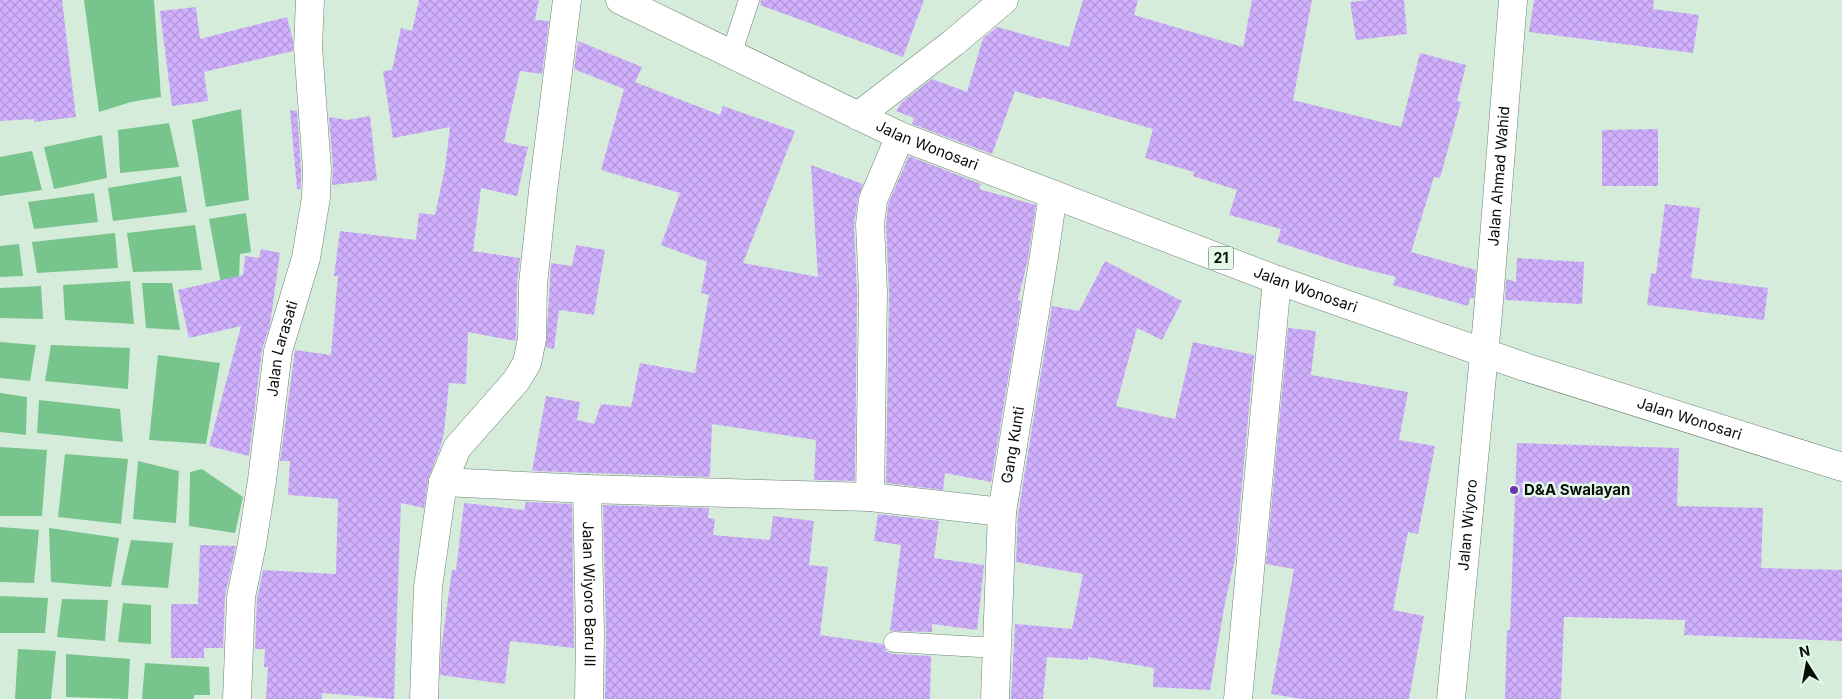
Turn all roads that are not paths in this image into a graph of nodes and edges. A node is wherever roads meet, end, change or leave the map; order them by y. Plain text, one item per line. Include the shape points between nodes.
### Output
1 (310, 0) edge
2 (567, 0) edge
3 (620, 0) edge
4 (749, 0) edge
5 (1004, 0) edge
6 (1513, 0) edge
7 (731, 54) junction
8 (858, 116) junction
9 (900, 136) junction
10 (1052, 194) junction
11 (1277, 280) junction
12 (1484, 352) junction
13 (1842, 467) edge
14 (443, 482) junction
15 (587, 489) junction
16 (870, 497) junction
17 (1002, 512) junction
18 (894, 642) dead end
19 (997, 648) junction
20 (237, 699) edge
21 (424, 699) edge
22 (589, 699) edge
23 (995, 699) edge
24 (1238, 699) edge
25 (1451, 699) edge

1 - 20 main road, Jalan Larasati via 308,47 318,169 316,198 306,258 278,351 262,480 241,598
2 - 14 main road via 542,191 533,284 532,339 527,363 516,381 457,448
3 - 7 main road, Jalan Wonosari / 21
4 - 7 lane
5 - 8 main road
6 - 12 main road, Jalan Ahmad Wahid
7 - 8 main road, Jalan Wonosari / 21
8 - 9 main road, Jalan Wonosari / 21
9 - 10 main road, Jalan Wonosari / 21
9 - 16 main road via 873,200 870,224 873,292
10 - 11 main road, Jalan Wonosari / 21
10 - 17 main road, Gang Kunti
11 - 12 main road, Jalan Wonosari / 21
11 - 24 main road
12 - 13 main road, Jalan Wonosari / 21
12 - 25 main road, Jalan Wiyoro
14 - 15 main road
14 - 21 main road via 428,587
15 - 16 main road
15 - 22 main road, Jalan Wiyoro Baru III
16 - 17 main road
17 - 19 main road, Gang Kunti
18 - 19 lane
19 - 23 main road, Gang Kunti

